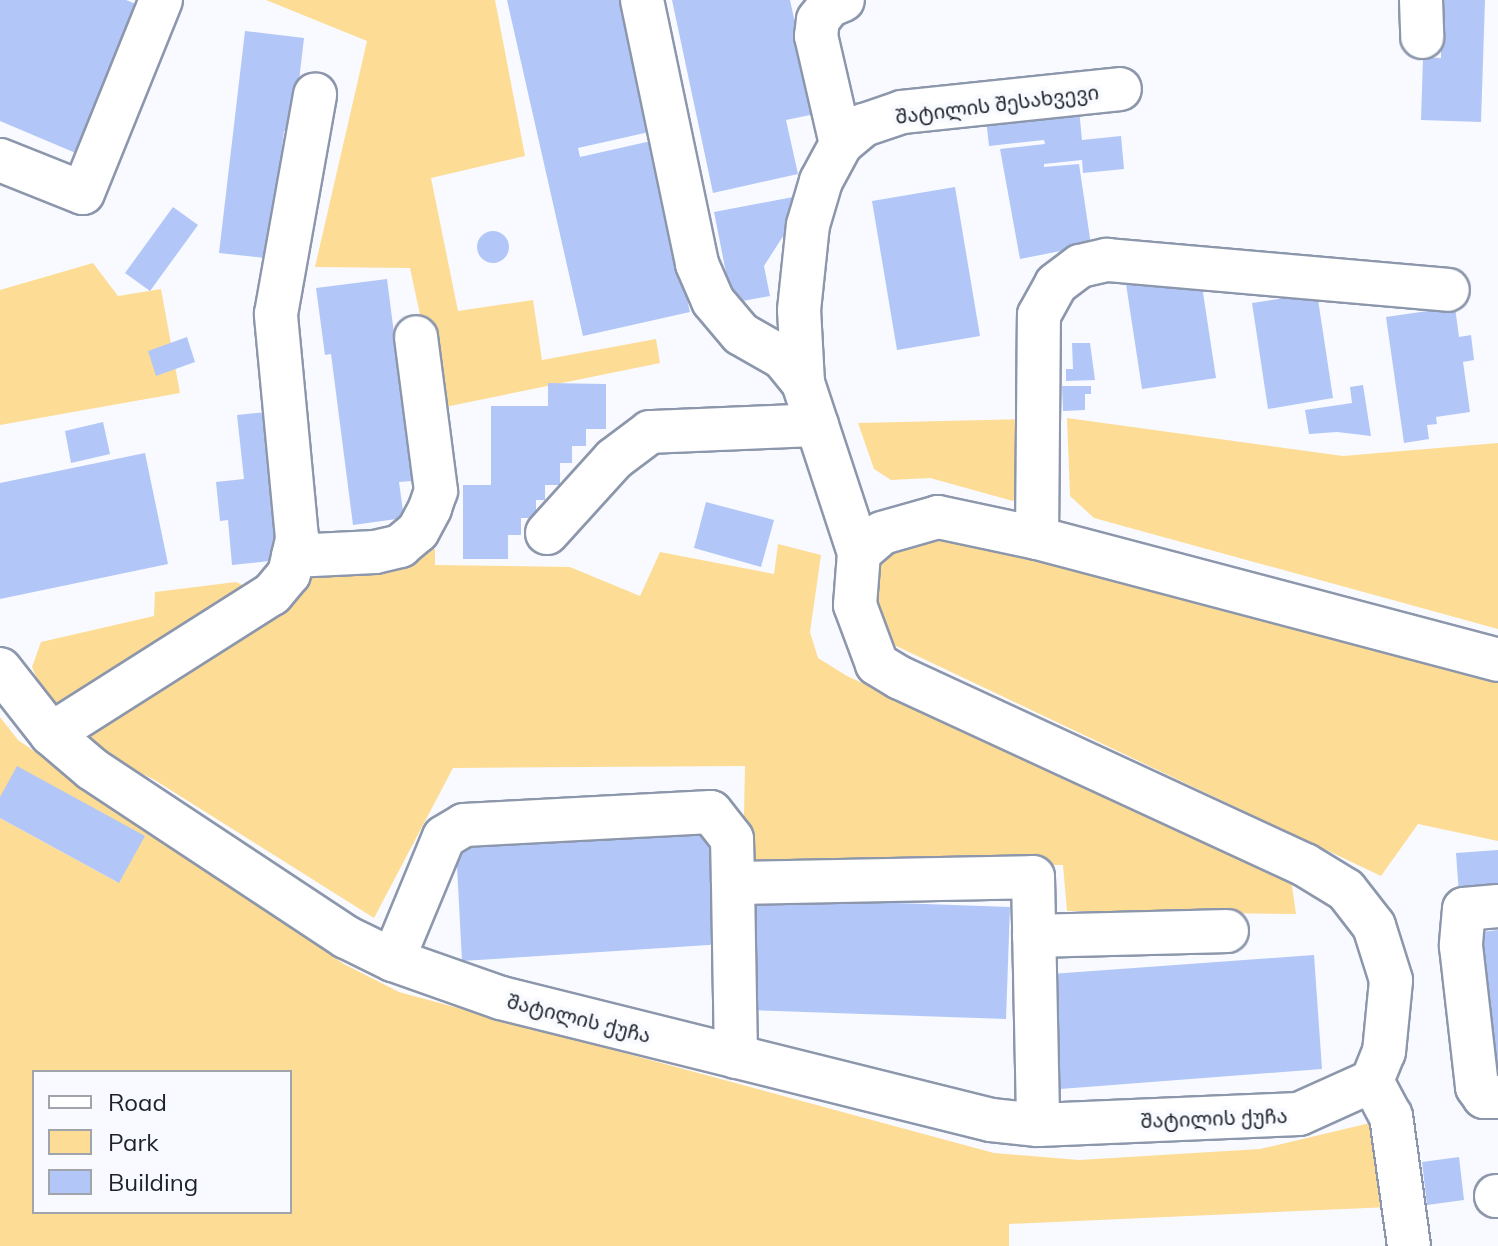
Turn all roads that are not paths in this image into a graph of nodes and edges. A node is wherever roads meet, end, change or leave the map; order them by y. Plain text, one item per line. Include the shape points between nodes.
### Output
1 (161, 0) edge
2 (642, 0) edge
3 (843, 0) edge
4 (1120, 89) dead end
5 (315, 94) dead end
6 (841, 144) junction
7 (0, 160) edge
8 (1448, 290) dead end
9 (416, 337) dead end
10 (803, 383) junction
11 (817, 425) junction
12 (547, 533) dead end
13 (1037, 538) junction
14 (859, 553) junction
15 (293, 556) junction
16 (1498, 660) edge
17 (0, 669) edge
18 (51, 734) junction
19 (733, 883) junction
20 (1498, 906) edge
21 (1227, 931) dead end
22 (1034, 936) junction
23 (393, 960) junction
24 (736, 1057) junction
25 (1372, 1081) junction
26 (1498, 1097) edge
27 (1038, 1125) junction
28 (1409, 1246) edge

1 - 7 street via 83,193
2 - 10 street, შატილის შესახვევი via 697,264 713,301 741,334 783,358
3 - 6 street via 829,6 818,20 816,36
4 - 6 street, შატილის შესახვევი via 902,112 864,125
5 - 15 street via 276,314 297,538
6 - 10 street, შატილის შესახვევი via 821,181 808,225 799,310
8 - 13 street via 1107,260 1080,266 1056,284 1039,315
9 - 15 street via 436,491 418,531 400,546 375,552
10 - 11 street, შატილის შესახვევი
11 - 12 street via 650,432 614,459
11 - 14 street, შატილის შესახვევი
13 - 14 street via 938,517 882,533
13 - 16 street
14 - 25 street via 855,605 877,664 1305,865 1346,890 1374,926 1391,980 1384,1052
15 - 18 street via 289,574 272,594
17 - 18 street, შატილის ქუჩა
18 - 23 street, შატილის ქუჩა via 92,769 346,937
19 - 22 street via 1033,877
19 - 23 street via 732,839 711,812 464,825 444,837
19 - 24 street
20 - 26 street via 1464,909 1461,946 1477,1087 1484,1097
21 - 22 street
22 - 27 street
23 - 24 street, შატილის ქუჩა via 501,998
24 - 27 street, შატილის ქუჩა via 991,1120
25 - 27 street, შატილის ქუჩა via 1299,1114
25 - 28 street via 1391,1116

